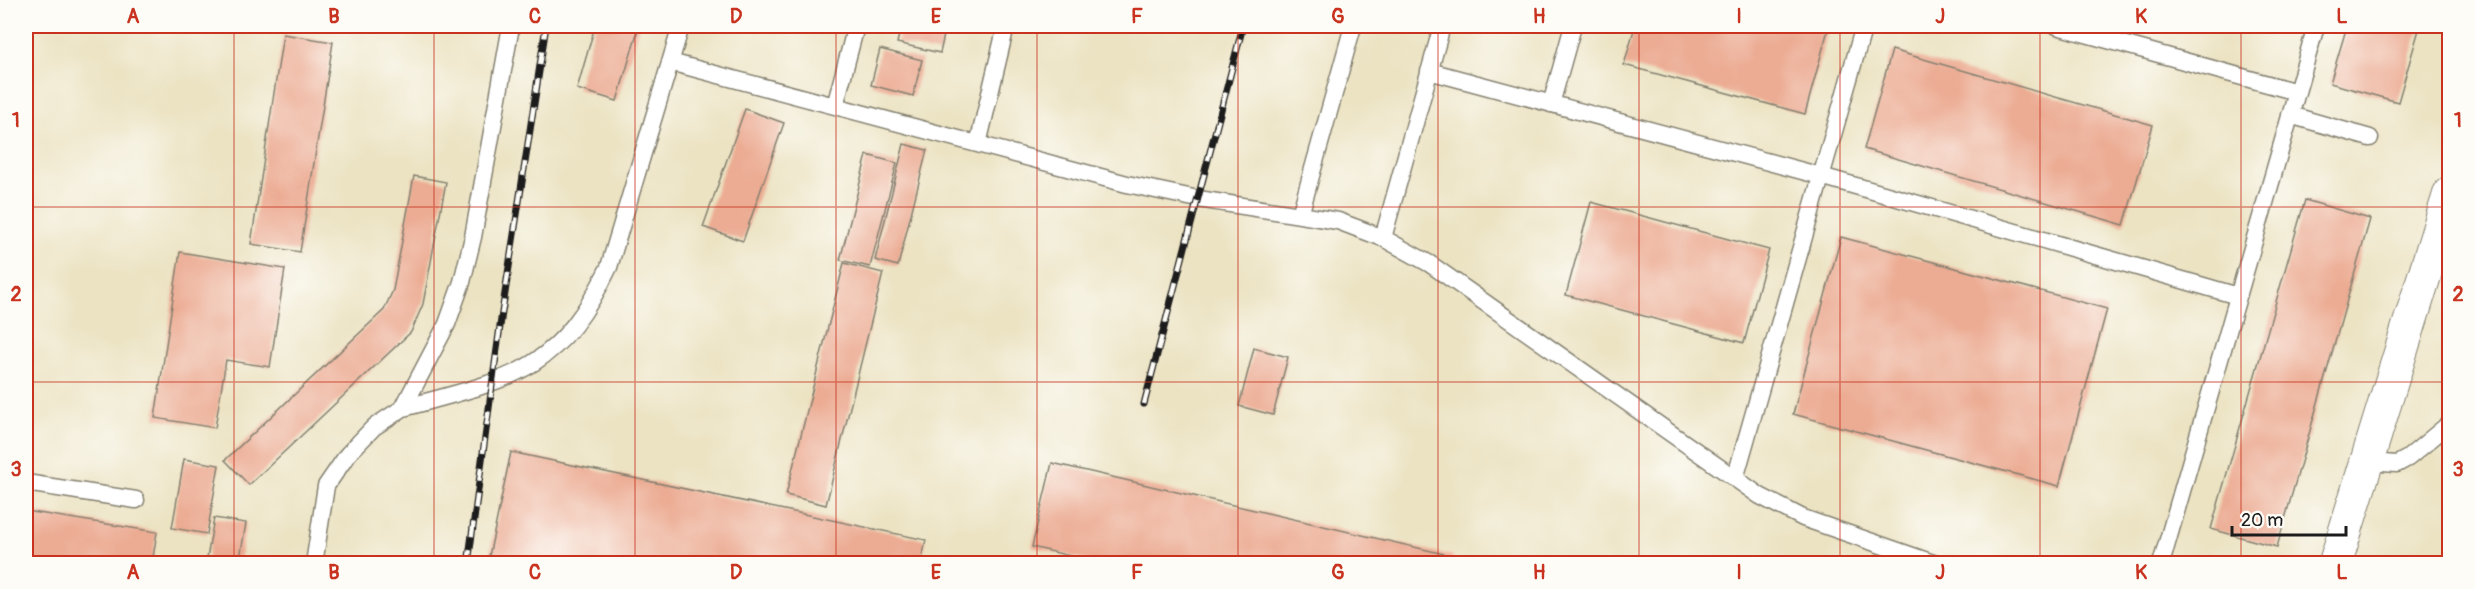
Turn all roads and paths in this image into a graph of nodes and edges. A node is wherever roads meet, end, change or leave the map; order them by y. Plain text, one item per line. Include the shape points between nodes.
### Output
1 (511, 26) edge
2 (681, 26) edge
3 (856, 26) edge
4 (1006, 26) edge
5 (1353, 26) edge
6 (1442, 26) edge
7 (1573, 26) edge
8 (1864, 26) edge
9 (2057, 26) edge
10 (2316, 26) edge
11 (670, 62) junction
12 (1429, 71) junction
13 (2297, 92) junction
14 (1551, 104) junction
15 (835, 106) junction
16 (2290, 116) junction
17 (2370, 138) dead end
18 (978, 144) junction
19 (1821, 176) junction
20 (2450, 193) edge
21 (1300, 215) junction
22 (1383, 238) junction
23 (2238, 296) junction
24 (403, 408) junction
25 (2450, 423) edge
26 (2368, 462) junction
27 (1735, 479) junction
28 (26, 483) edge
29 (136, 500) dead end
30 (314, 564) edge
31 (1936, 564) edge
32 (2161, 564) edge
33 (2335, 564) edge

1 - 24 lane via 462,282 447,324
2 - 11 lane
3 - 15 lane
4 - 18 lane
5 - 21 lane
6 - 12 lane
7 - 14 lane
8 - 19 lane
9 - 13 lane
10 - 13 lane
11 - 15 lane
11 - 24 lane via 609,267 593,301 574,328 527,368 492,383
12 - 14 lane
12 - 22 lane
13 - 16 lane
14 - 19 lane
15 - 18 lane
16 - 17 lane
16 - 23 lane
18 - 21 lane via 1127,184
19 - 23 lane
19 - 27 lane
20 - 26 street
21 - 22 lane via 1338,220
22 - 27 lane via 1430,264
23 - 32 lane
24 - 30 lane via 374,427 348,454 327,486
25 - 26 lane via 2397,464
26 - 33 street
27 - 31 lane via 1803,518
28 - 29 lane

